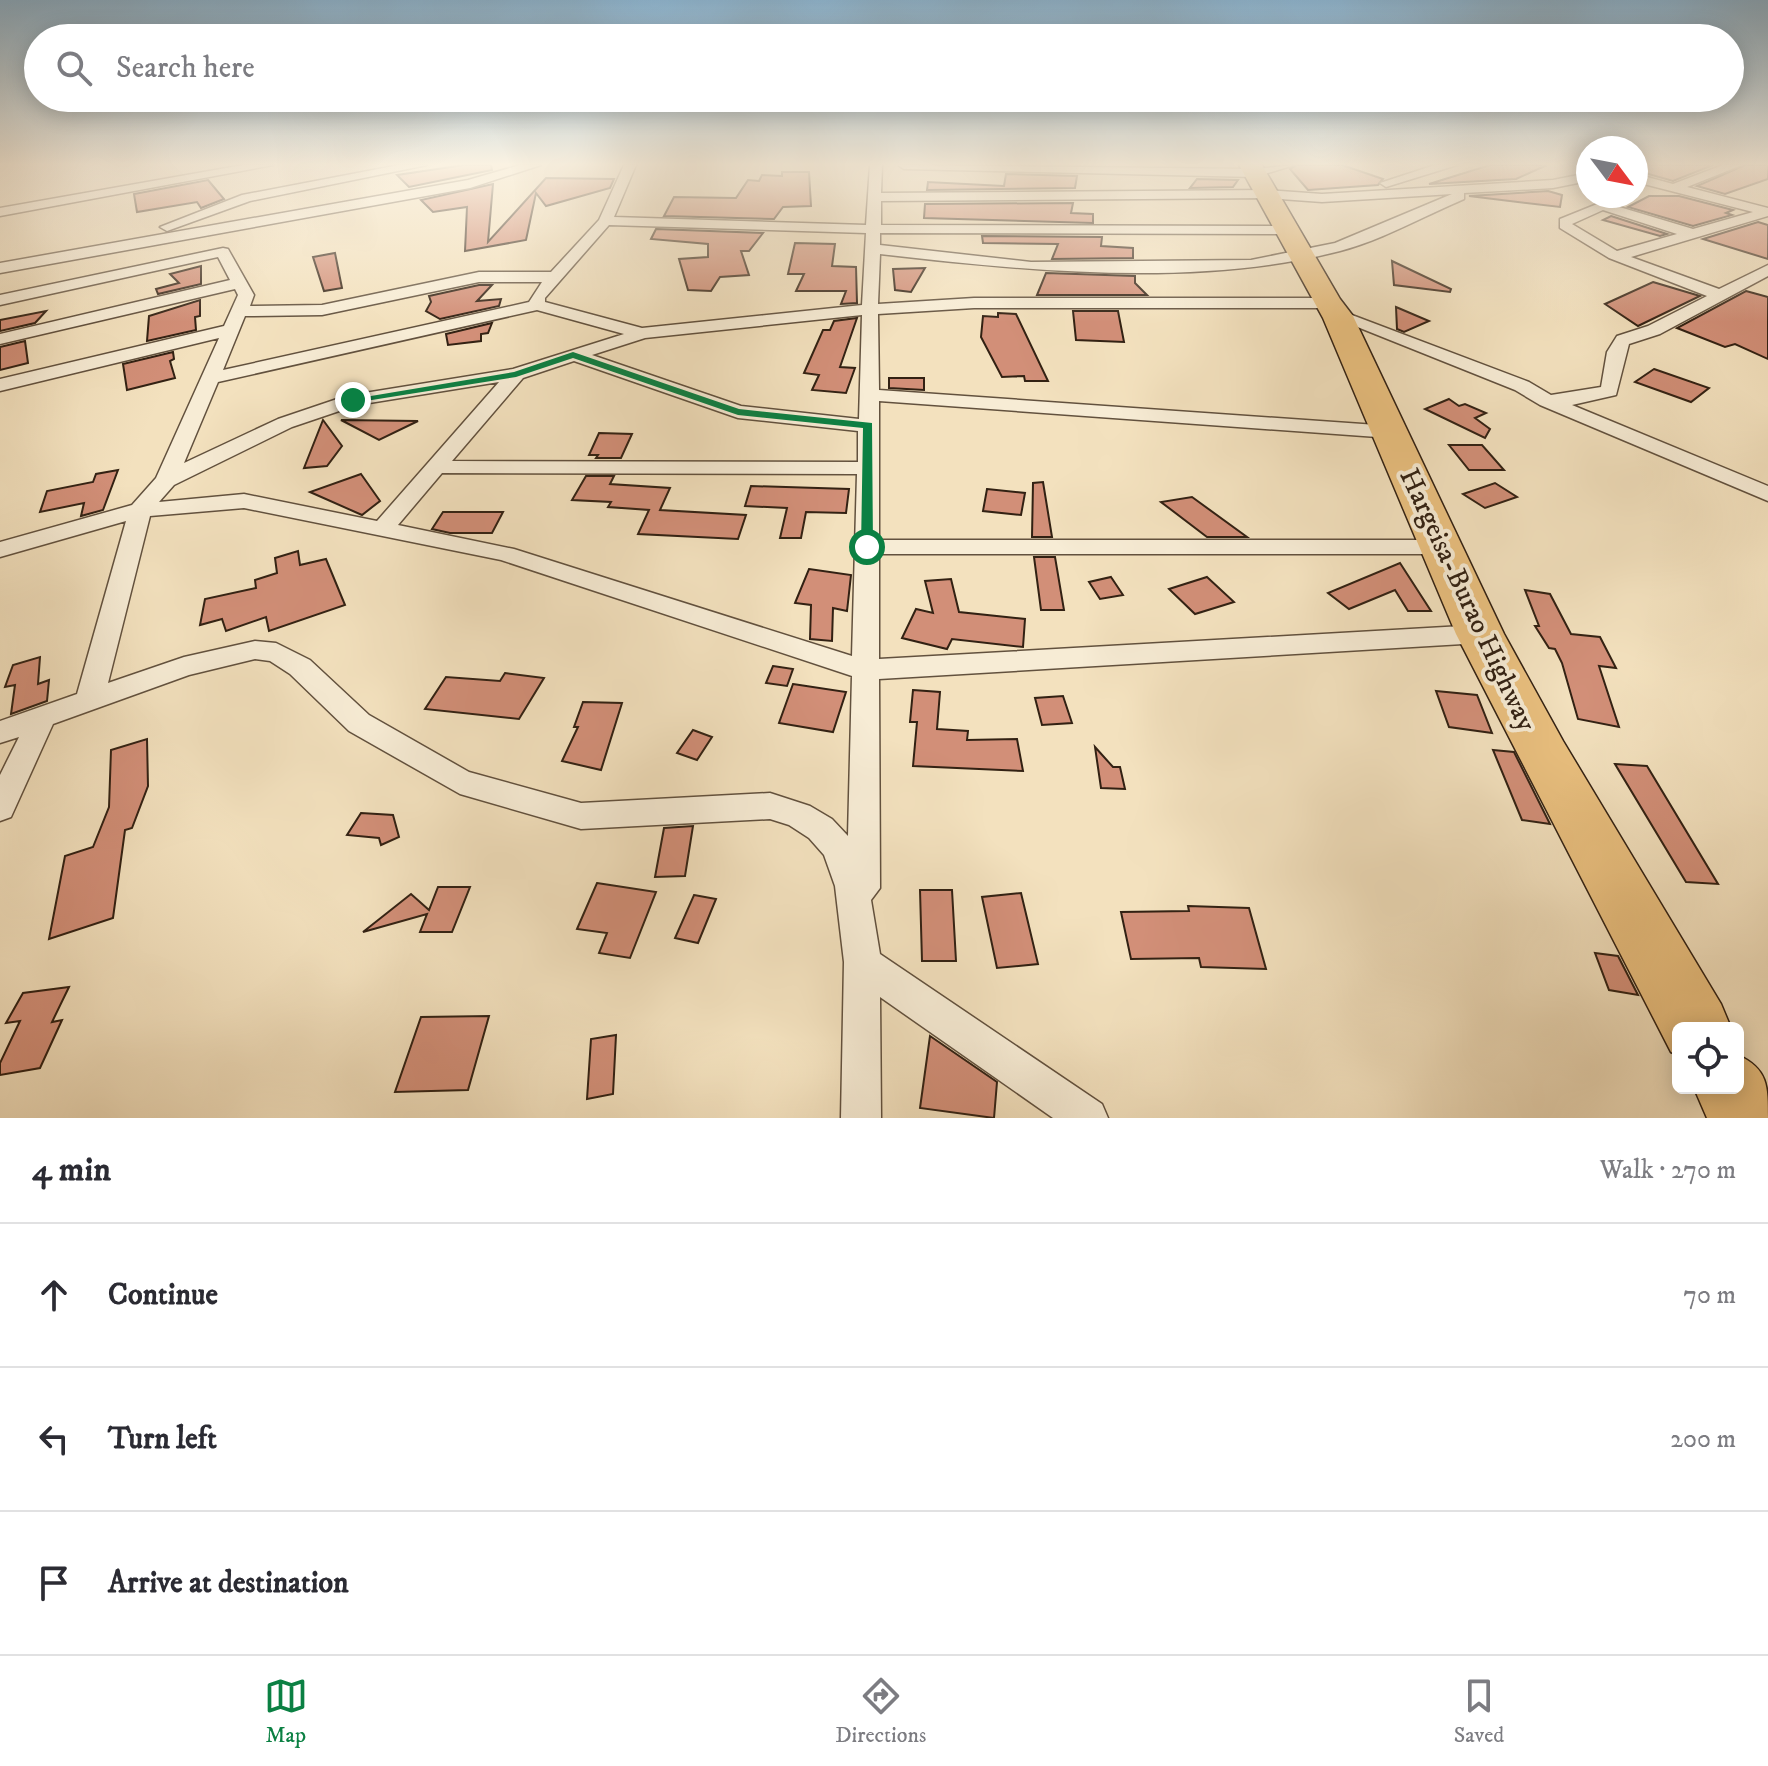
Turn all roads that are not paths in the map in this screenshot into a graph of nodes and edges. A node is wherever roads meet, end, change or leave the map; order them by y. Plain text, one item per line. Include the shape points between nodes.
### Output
1 (194, 217) edge
2 (283, 217) edge
3 (607, 217) edge
4 (874, 217) edge
5 (1082, 217) edge
6 (1268, 217) edge
7 (1285, 217) edge
8 (1301, 217) edge
9 (1409, 217) edge
10 (1572, 217) edge
11 (1639, 217) edge
12 (1734, 217) edge
13 (605, 221) junction
14 (217, 229) junction
15 (1690, 233) junction
16 (873, 239) junction
17 (105, 249) junction
18 (223, 252) junction
19 (1620, 255) junction
20 (0, 268) edge
21 (1768, 270) edge
22 (556, 277) junction
23 (242, 282) junction
24 (1719, 295) junction
25 (0, 300) edge
26 (537, 305) junction
27 (1332, 309) junction
28 (870, 310) junction
29 (240, 311) junction
30 (233, 329) junction
31 (643, 333) junction
32 (0, 339) edge
33 (573, 355) junction
34 (516, 374) junction
35 (211, 378) junction
36 (0, 385) edge
37 (869, 395) junction
38 (1547, 401) junction
39 (868, 426) junction
40 (1391, 432) junction
41 (439, 467) junction
42 (868, 468) junction
43 (166, 480) junction
44 (1768, 494) edge
45 (140, 510) junction
46 (382, 529) junction
47 (867, 547) junction
48 (1443, 547) junction
49 (0, 550) edge
50 (1480, 634) junction
51 (865, 670) junction
52 (89, 701) junction
53 (42, 718) junction
54 (0, 732) edge
55 (0, 808) edge
56 (862, 963) junction
57 (1693, 1022) edge
58 (1733, 1094) edge
59 (861, 1118) edge
60 (1088, 1118) edge
61 (1747, 1118) edge

1 - 17 street
2 - 14 street
3 - 13 street
4 - 16 street
5 - 16 street
6 - 16 street via 1251,265 1031,267
7 - 27 highway, Hargeisa-Burao Highway
8 - 9 street via 1339,247
10 - 19 street via 1565,225 1572,234
11 - 15 street
12 - 15 street
13 - 16 street
13 - 22 street
14 - 17 street
14 - 18 street
15 - 19 street
16 - 28 street
17 - 20 street
18 - 23 street
18 - 25 street
19 - 24 street
21 - 24 street
22 - 26 street via 537,297
22 - 29 street via 479,277 322,310
23 - 29 street via 246,295
23 - 32 street
24 - 38 street via 1654,330 1623,340 1612,358 1609,391
26 - 31 street
26 - 35 street
27 - 28 street via 974,303
27 - 38 street
27 - 40 highway, Hargeisa-Burao Highway
28 - 31 street
28 - 37 street
29 - 30 street
30 - 35 street
30 - 36 street
31 - 33 street
33 - 34 street
33 - 39 street via 738,412
34 - 41 street
34 - 43 street via 353,400 285,423
35 - 43 street
37 - 39 street
37 - 40 street
38 - 44 street
39 - 42 street
40 - 48 highway, Hargeisa-Burao Highway
41 - 42 street
41 - 46 street
42 - 47 street
43 - 45 street
45 - 46 street via 244,501
45 - 49 street
45 - 52 street
46 - 51 street via 506,554
47 - 48 street
47 - 51 street
48 - 50 highway, Hargeisa-Burao Highway
50 - 51 street
50 - 57 highway, Hargeisa-Burao Highway
51 - 56 street
52 - 53 street
52 - 56 street via 232,654 276,652 300,667 359,723 460,782 581,816 770,806 794,811 817,826 848,863
53 - 54 street
53 - 55 street
56 - 59 street
56 - 60 street
58 - 61 highway

